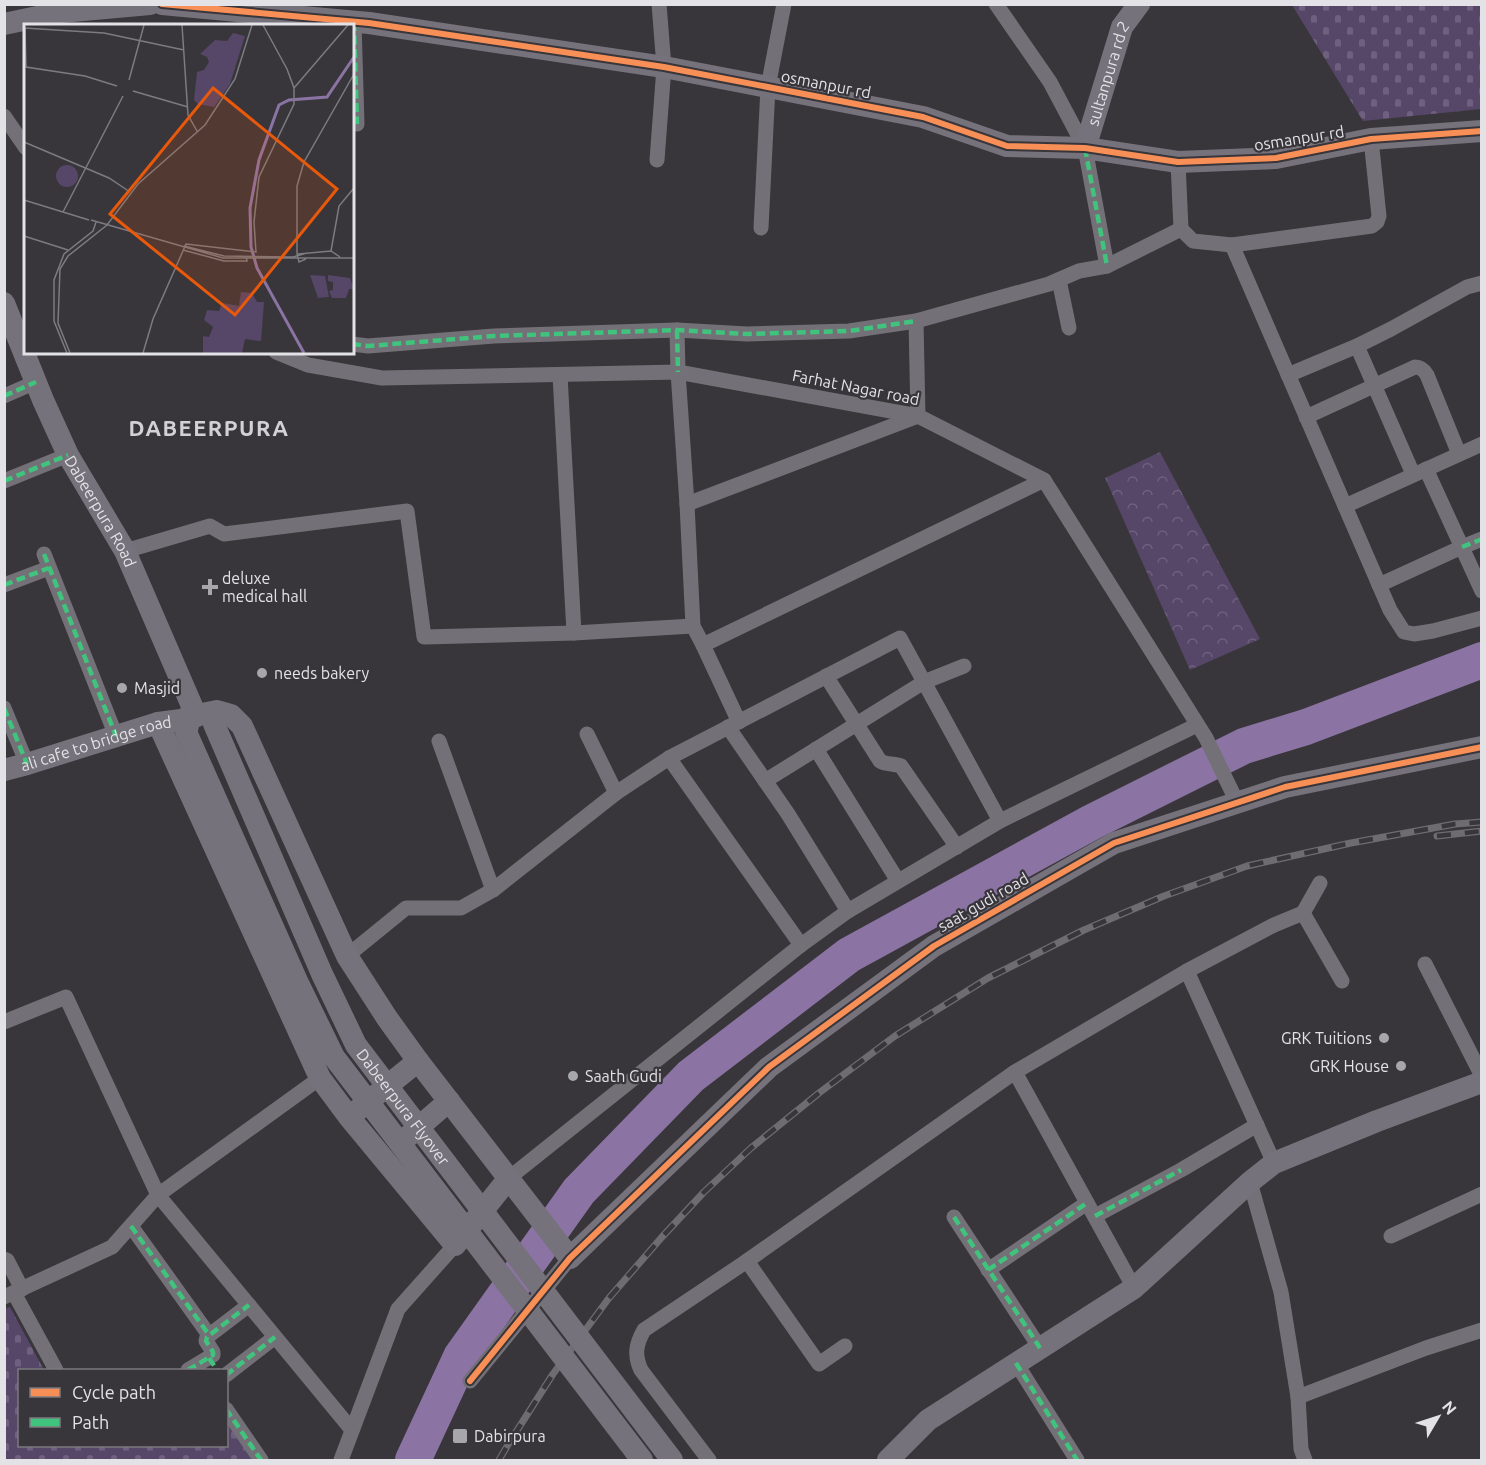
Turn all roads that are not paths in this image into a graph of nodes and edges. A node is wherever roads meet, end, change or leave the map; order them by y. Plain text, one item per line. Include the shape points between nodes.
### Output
1 (150, 4) edge
2 (162, 4) edge
3 (659, 4) edge
4 (784, 4) edge
5 (996, 4) edge
6 (1139, 4) edge
7 (190, 6) edge
8 (61, 14) edge
9 (271, 15) edge
10 (354, 22) junction
11 (4, 24) edge
12 (664, 67) junction
13 (768, 87) junction
14 (4, 116) edge
15 (357, 124) dead end
16 (1482, 131) edge
17 (1371, 139) junction
18 (24, 145) edge
19 (1085, 148) junction
20 (657, 160) dead end
21 (1178, 162) junction
22 (760, 228) dead end
23 (1182, 229) junction
24 (1232, 245) junction
25 (1107, 266) junction
26 (1059, 280) junction
27 (1482, 283) edge
28 (4, 303) edge
29 (916, 321) junction
30 (1069, 328) dead end
31 (677, 330) junction
32 (354, 344) edge
33 (1356, 346) junction
34 (24, 352) edge
35 (25, 354) edge
36 (281, 354) edge
37 (678, 372) junction
38 (560, 375) junction
39 (1288, 375) junction
40 (36, 382) junction
41 (1373, 386) junction
42 (4, 396) edge
43 (918, 416) junction
44 (1306, 417) junction
45 (1482, 444) edge
46 (1459, 454) junction
47 (68, 455) junction
48 (1419, 472) junction
49 (1044, 480) junction
50 (4, 481) edge
51 (687, 504) junction
52 (1345, 506) junction
53 (1482, 539) edge
54 (1462, 547) junction
55 (125, 551) junction
56 (4, 585) edge
57 (1379, 585) junction
58 (1482, 591) edge
59 (1482, 618) edge
60 (693, 626) junction
61 (574, 633) junction
62 (703, 645) junction
63 (963, 666) dead end
64 (826, 676) junction
65 (924, 682) junction
66 (4, 708) edge
67 (197, 719) junction
68 (158, 723) junction
69 (733, 724) junction
70 (856, 724) junction
71 (1202, 731) junction
72 (587, 734) dead end
73 (116, 736) junction
74 (439, 741) dead end
75 (1482, 747) edge
76 (816, 749) junction
77 (669, 758) junction
78 (27, 764) junction
79 (4, 770) edge
80 (765, 781) junction
81 (616, 793) junction
82 (1233, 793) junction
83 (1000, 822) junction
84 (957, 847) junction
85 (898, 881) junction
86 (1320, 884) dead end
87 (493, 890) junction
88 (848, 911) junction
89 (1304, 913) junction
90 (801, 945) junction
91 (347, 956) junction
92 (1425, 964) dead end
93 (1187, 971) junction
94 (1342, 981) dead end
95 (4, 1022) edge
96 (418, 1061) junction
97 (1015, 1072) junction
98 (1482, 1076) edge
99 (320, 1078) junction
100 (1482, 1082) edge
101 (449, 1101) junction
102 (349, 1117) junction
103 (1257, 1125) junction
104 (383, 1157) junction
105 (1274, 1163) junction
106 (1251, 1182) junction
107 (512, 1183) junction
108 (1482, 1194) edge
109 (158, 1195) junction
110 (1091, 1210) junction
111 (954, 1217) dead end
112 (131, 1226) junction
113 (1391, 1236) dead end
114 (455, 1245) junction
115 (574, 1251) junction
116 (4, 1259) edge
117 (747, 1261) junction
118 (988, 1270) junction
119 (1134, 1288) junction
120 (14, 1293) edge
121 (249, 1305) junction
122 (1482, 1330) edge
123 (209, 1335) junction
124 (275, 1337) junction
125 (845, 1346) dead end
126 (1040, 1348) junction
127 (1016, 1363) junction
128 (202, 1367) edge
129 (55, 1369) edge
130 (228, 1373) edge
131 (470, 1381) dead end
132 (1298, 1397) junction
133 (228, 1412) edge
134 (352, 1430) junction
135 (261, 1461) edge
136 (341, 1461) edge
137 (642, 1461) edge
138 (672, 1461) edge
139 (709, 1461) edge
140 (888, 1461) edge
141 (1077, 1461) edge
142 (1305, 1461) edge

1 - 8 street
2 - 7 street, osmanpur rd
3 - 12 street
4 - 13 street
5 - 19 street via 1050,82
6 - 19 street, sultanpura rd 2 via 1122,27
7 - 9 street, osmanpur rd
8 - 11 street
9 - 10 street, osmanpur rd
10 - 12 street, osmanpur rd
10 - 15 street
12 - 13 street, osmanpur rd
12 - 20 street
13 - 19 street, osmanpur rd via 923,117 1007,146
13 - 22 street
14 - 18 street
16 - 17 street, osmanpur rd
17 - 21 street, osmanpur rd via 1276,158
17 - 24 street via 1379,216 1372,226
19 - 21 street, osmanpur rd
19 - 25 street
21 - 23 street
23 - 24 street via 1194,241
23 - 25 street
24 - 39 street
25 - 26 street via 1078,271
26 - 29 street
26 - 30 street
27 - 33 street via 1467,287
28 - 34 street, Dabeerpura Road
29 - 31 street via 837,331 747,334
29 - 43 street
31 - 32 street
31 - 37 street
33 - 39 street
33 - 41 street
35 - 40 street, Dabeerpura Road
36 - 38 street, Farhat Nagar road via 308,365 382,378
37 - 38 street, Farhat Nagar road
37 - 43 street, Farhat Nagar road
37 - 51 street
38 - 61 street
39 - 44 street
40 - 42 street
40 - 47 street, Dabeerpura Road
41 - 44 street
41 - 46 street via 1415,368 1423,369
41 - 48 street
43 - 49 street, Farhat Nagar road
43 - 51 street
44 - 52 street
45 - 46 street
46 - 48 street
47 - 50 street
47 - 55 street, Dabeerpura Road
48 - 52 street
48 - 54 street
49 - 62 street
49 - 71 street
51 - 60 street
52 - 57 street
53 - 54 street
54 - 57 street
54 - 58 street
55 - 61 street via 210,526 224,534 407,511 424,637
55 - 67 street, Dabeerpura Road
56 - 73 street via 46,561
57 - 59 street via 1404,632 1433,631
60 - 61 street
60 - 62 street
62 - 69 street
63 - 65 street
64 - 65 street via 900,638
64 - 69 street
64 - 70 street
65 - 70 street
65 - 83 street
66 - 78 street
67 - 68 street, ali cafe to bridge road
67 - 91 street, ali cafe to bridge road via 217,711 231,715 242,726
67 - 137 street, Dabeerpura Flyover, bridge via 297,981 334,1057
67 - 138 street, Dabeerpura Flyover, bridge via 356,1045
68 - 73 street, ali cafe to bridge road
68 - 99 street
69 - 77 street
69 - 80 street
70 - 76 street
70 - 84 street via 880,761 901,766
71 - 82 street
71 - 83 street
72 - 81 street
73 - 78 street, ali cafe to bridge road
74 - 87 street
75 - 82 street, saat gudi road via 1285,787
76 - 80 street
76 - 85 street
77 - 81 street
77 - 90 street
78 - 79 street, ali cafe to bridge road
80 - 88 street
81 - 87 street
82 - 115 street, saat gudi road via 1114,843 934,946 769,1068
83 - 84 street
84 - 85 street
85 - 88 street
86 - 89 street
87 - 91 street via 461,908 406,909
88 - 90 street
89 - 93 street
89 - 94 street
90 - 107 street
91 - 96 street, ali cafe to bridge road
92 - 98 street
93 - 97 street
93 - 103 street
95 - 109 street via 66,997
96 - 101 street, ali cafe to bridge road
96 - 102 street
97 - 110 street
97 - 117 street
99 - 102 street
99 - 109 street
100 - 105 street
101 - 104 street
101 - 107 street, ali cafe to bridge road
102 - 104 street
103 - 105 street
103 - 110 street via 1181,1170
104 - 114 street
105 - 106 street
106 - 119 street
106 - 132 street via 1281,1292
107 - 114 street
107 - 115 street, ali cafe to bridge road
108 - 113 street
109 - 112 street
109 - 121 street
110 - 118 street
110 - 119 street
111 - 118 street
112 - 120 street via 112,1247
112 - 123 street
114 - 134 street via 398,1309
115 - 131 street
116 - 120 street
117 - 125 street via 819,1364
117 - 139 street via 644,1330 637,1341 641,1370
118 - 126 street
119 - 126 street
120 - 129 street
121 - 123 street
121 - 124 street
122 - 132 street
123 - 128 street via 206,1341 213,1355
124 - 130 street
124 - 134 street
126 - 127 street
127 - 140 street via 928,1420
127 - 141 street
132 - 142 street
133 - 135 street
134 - 136 street

